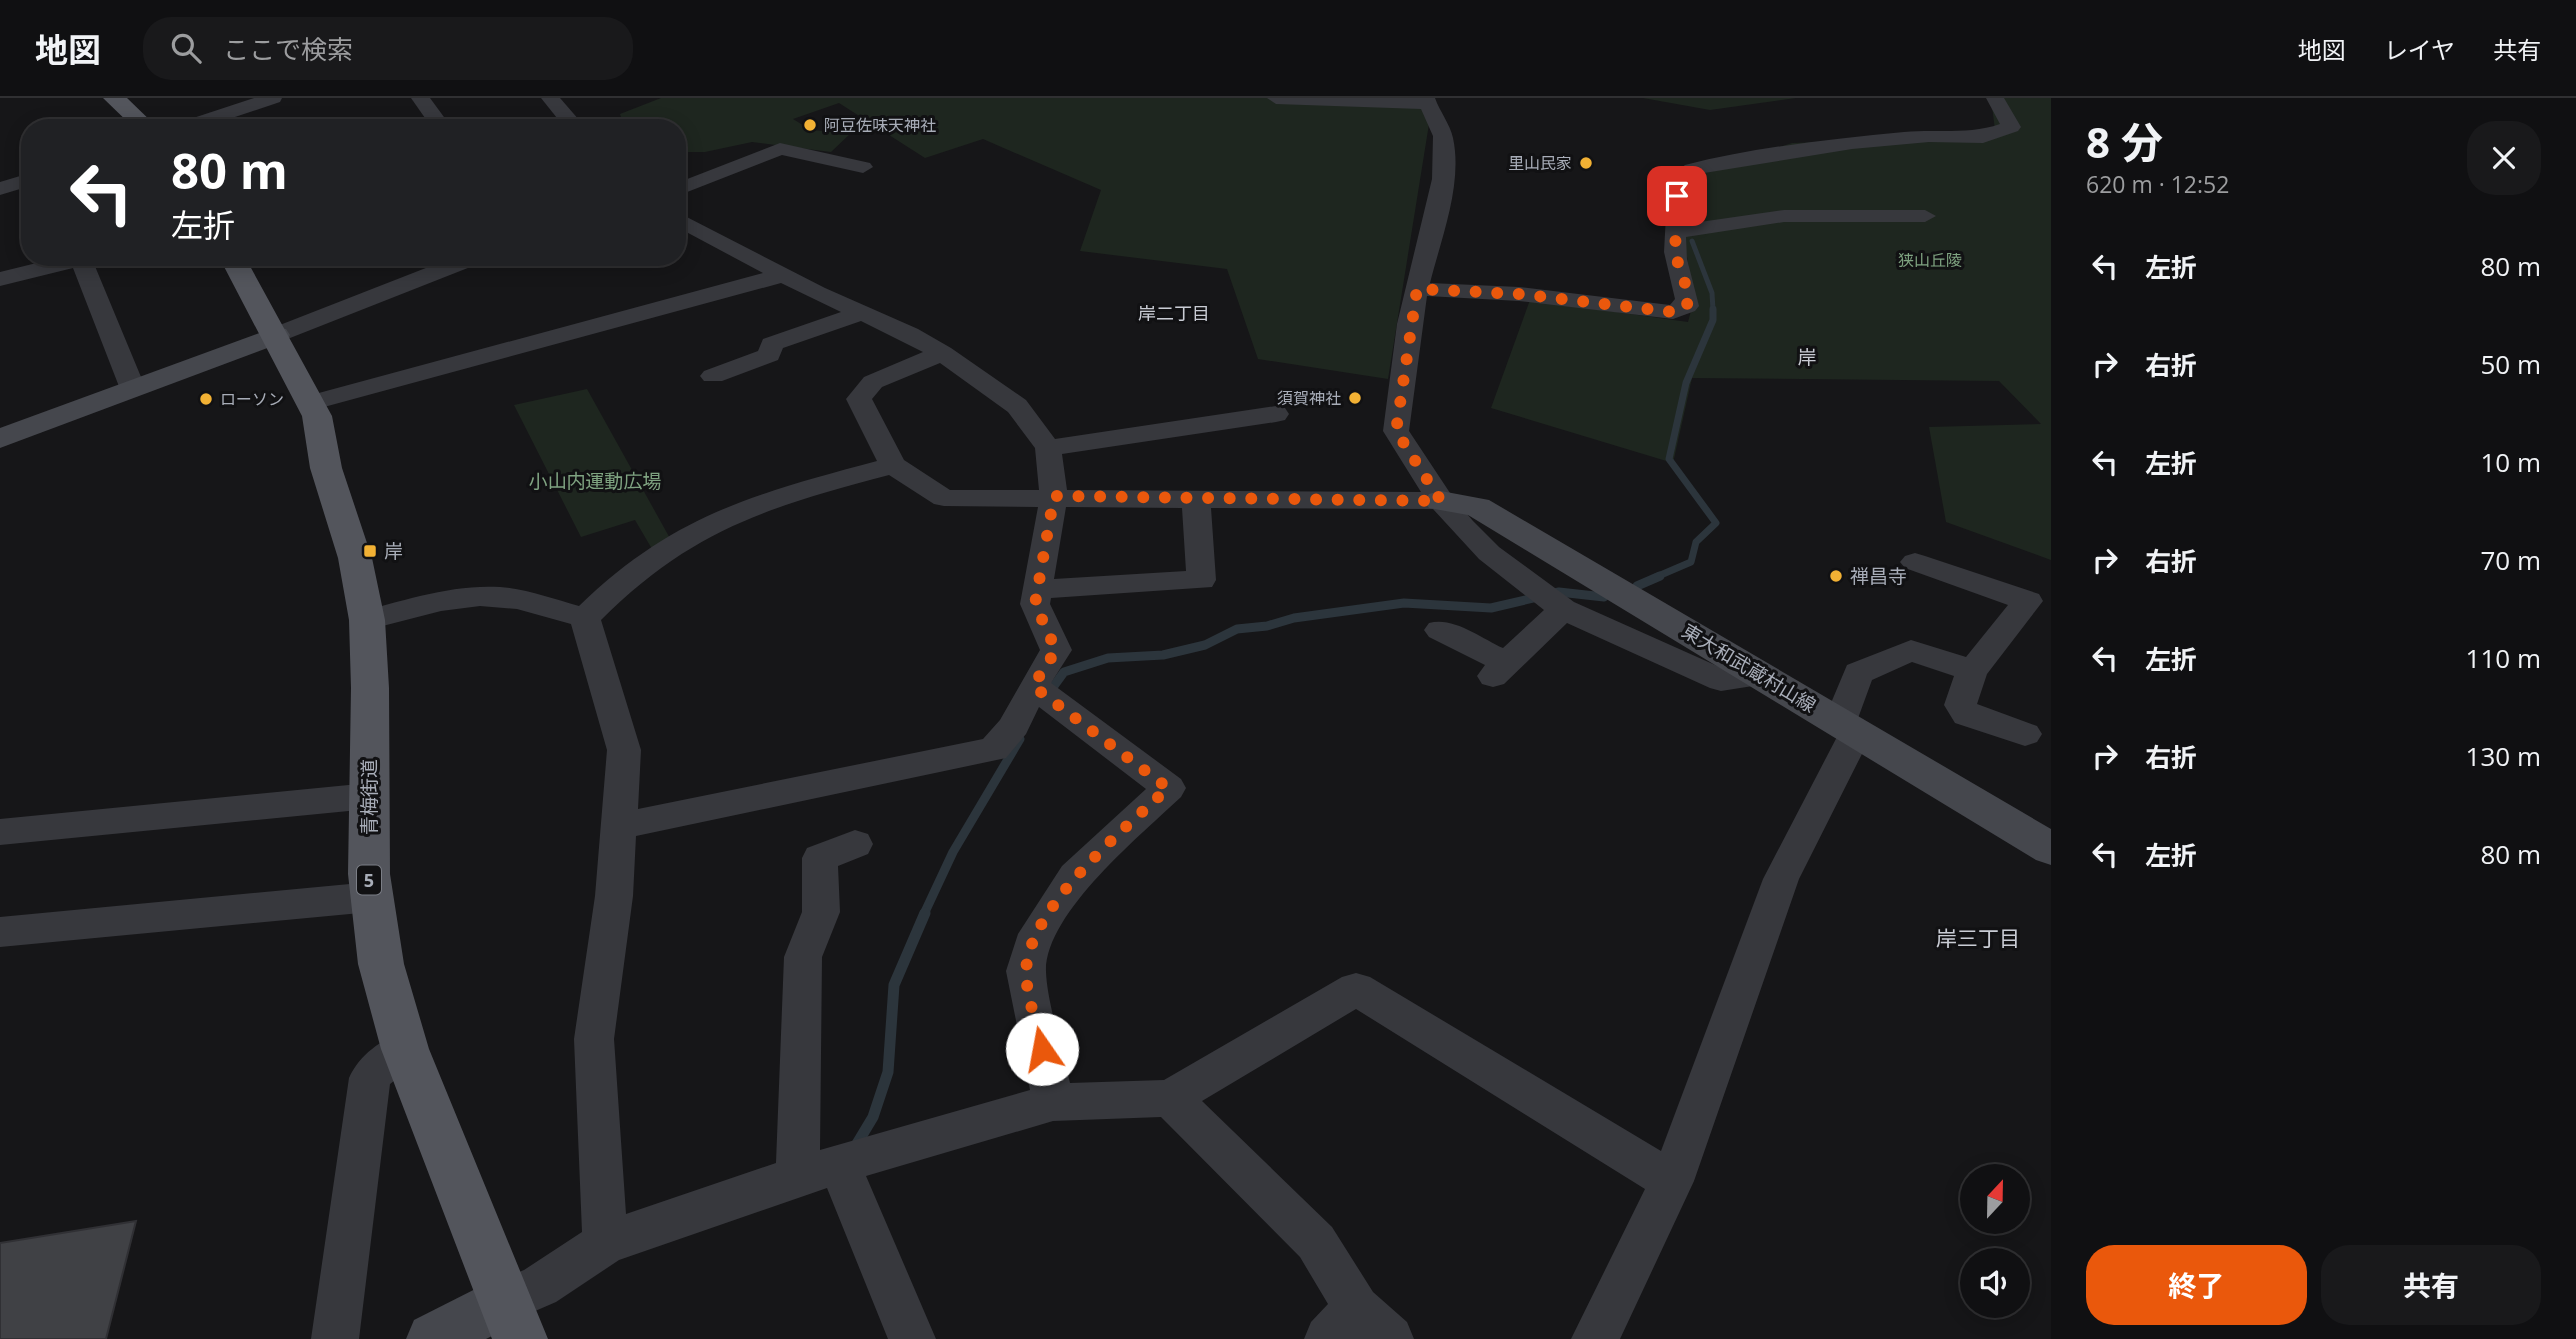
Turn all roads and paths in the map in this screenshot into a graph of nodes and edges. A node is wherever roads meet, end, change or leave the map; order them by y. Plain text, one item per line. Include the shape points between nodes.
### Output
1 (114, 98) edge
2 (273, 98) edge
3 (420, 98) edge
4 (550, 98) edge
5 (1276, 98) edge
6 (1994, 98) edge
7 (1427, 101) edge
8 (137, 119) edge
9 (209, 119) edge
10 (435, 119) edge
11 (568, 119) edge
12 (863, 167) dead end
13 (21, 182) edge
14 (686, 186) edge
15 (0, 189) edge
16 (1925, 216) dead end
17 (686, 223) edge
18 (1677, 232) junction
19 (51, 266) edge
20 (85, 266) edge
21 (237, 266) edge
22 (452, 266) edge
23 (783, 275) junction
24 (0, 279) edge
25 (1417, 289) junction
26 (862, 313) junction
27 (276, 335) junction
28 (942, 353) junction
29 (713, 376) dead end
30 (134, 389) junction
31 (313, 402) junction
32 (1276, 414) dead end
33 (0, 439) edge
34 (1048, 448) junction
35 (893, 465) junction
36 (1054, 496) junction
37 (1196, 499) junction
38 (1441, 501) junction
39 (1915, 562) dead end
40 (1037, 589) junction
41 (1550, 599) junction
42 (585, 618) junction
43 (367, 620) junction
44 (1440, 630) dead end
45 (1972, 671) junction
46 (1761, 675) junction
47 (1043, 694) junction
48 (1848, 727) junction
49 (2025, 734) dead end
50 (369, 796) junction
51 (620, 826) junction
52 (0, 832) edge
53 (855, 844) dead end
54 (2051, 849) edge
55 (371, 897) junction
56 (0, 932) edge
57 (405, 1049) junction
58 (1170, 1098) junction
59 (1053, 1102) junction
60 (819, 1170) junction
61 (1672, 1181) junction
62 (605, 1243) junction
63 (512, 1320) edge
64 (1342, 1324) edge
65 (335, 1339) edge
66 (434, 1339) edge
67 (912, 1339) edge
68 (1390, 1339) edge
69 (1595, 1339) edge

1 - 8 main road
2 - 9 street
3 - 10 street
4 - 11 street
5 - 7 street
6 - 18 street via 2011,127 1983,136 1852,143 1692,169 1678,178
7 - 25 street via 1444,139 1443,169 1429,253
12 - 14 street via 780,149
13 - 15 street
16 - 18 street via 1784,216
17 - 23 street
18 - 25 street via 1675,254 1688,292 1687,306 1673,312 1520,294
19 - 24 street
20 - 30 street
21 - 27 main road, 青梅街道 / 5
22 - 27 street
23 - 26 street
23 - 31 street
25 - 38 street via 1396,431
26 - 28 street
26 - 29 street via 772,344 769,355
27 - 30 street
27 - 31 main road, 青梅街道 / 5
28 - 34 street via 1017,406
28 - 35 street via 873,382 859,399
30 - 33 street
31 - 43 main road, 青梅街道 / 5 via 326,468 359,573
32 - 34 street
34 - 36 street
35 - 36 street via 944,498
35 - 42 street via 729,513 649,559
36 - 37 street
36 - 40 street
37 - 38 street
37 - 40 street via 1201,580
38 - 41 street via 1489,553
38 - 46 street, 東大和武蔵村山線 via 1477,507
39 - 45 street via 2028,601
40 - 47 street via 1035,604 1056,650
41 - 44 street via 1500,669
41 - 46 street via 1721,680
42 - 43 street via 514,599 480,599
42 - 51 street via 624,750
43 - 50 main road, 青梅街道 / 5
45 - 48 street via 1911,650 1858,673
45 - 49 street via 1960,705 1967,715
46 - 48 street, 東大和武蔵村山線
47 - 51 street via 994,749
47 - 59 street via 1168,788 1075,876 1037,934 1026,971
48 - 54 street, 東大和武蔵村山線
48 - 61 street via 1781,879
50 - 52 street
50 - 55 main road, 青梅街道 / 5
51 - 62 street via 594,1039
53 - 60 street via 820,858 821,912 803,957
55 - 56 street
55 - 57 main road, 青梅街道 / 5 via 381,964
57 - 63 main road, 青梅街道 / 5
57 - 65 street via 370,1078
58 - 59 street
58 - 61 street via 1356,989
58 - 64 street via 1316,1242
59 - 60 street
60 - 62 street
60 - 67 street
61 - 69 street
62 - 63 street via 540,1286
63 - 66 street
64 - 68 street

